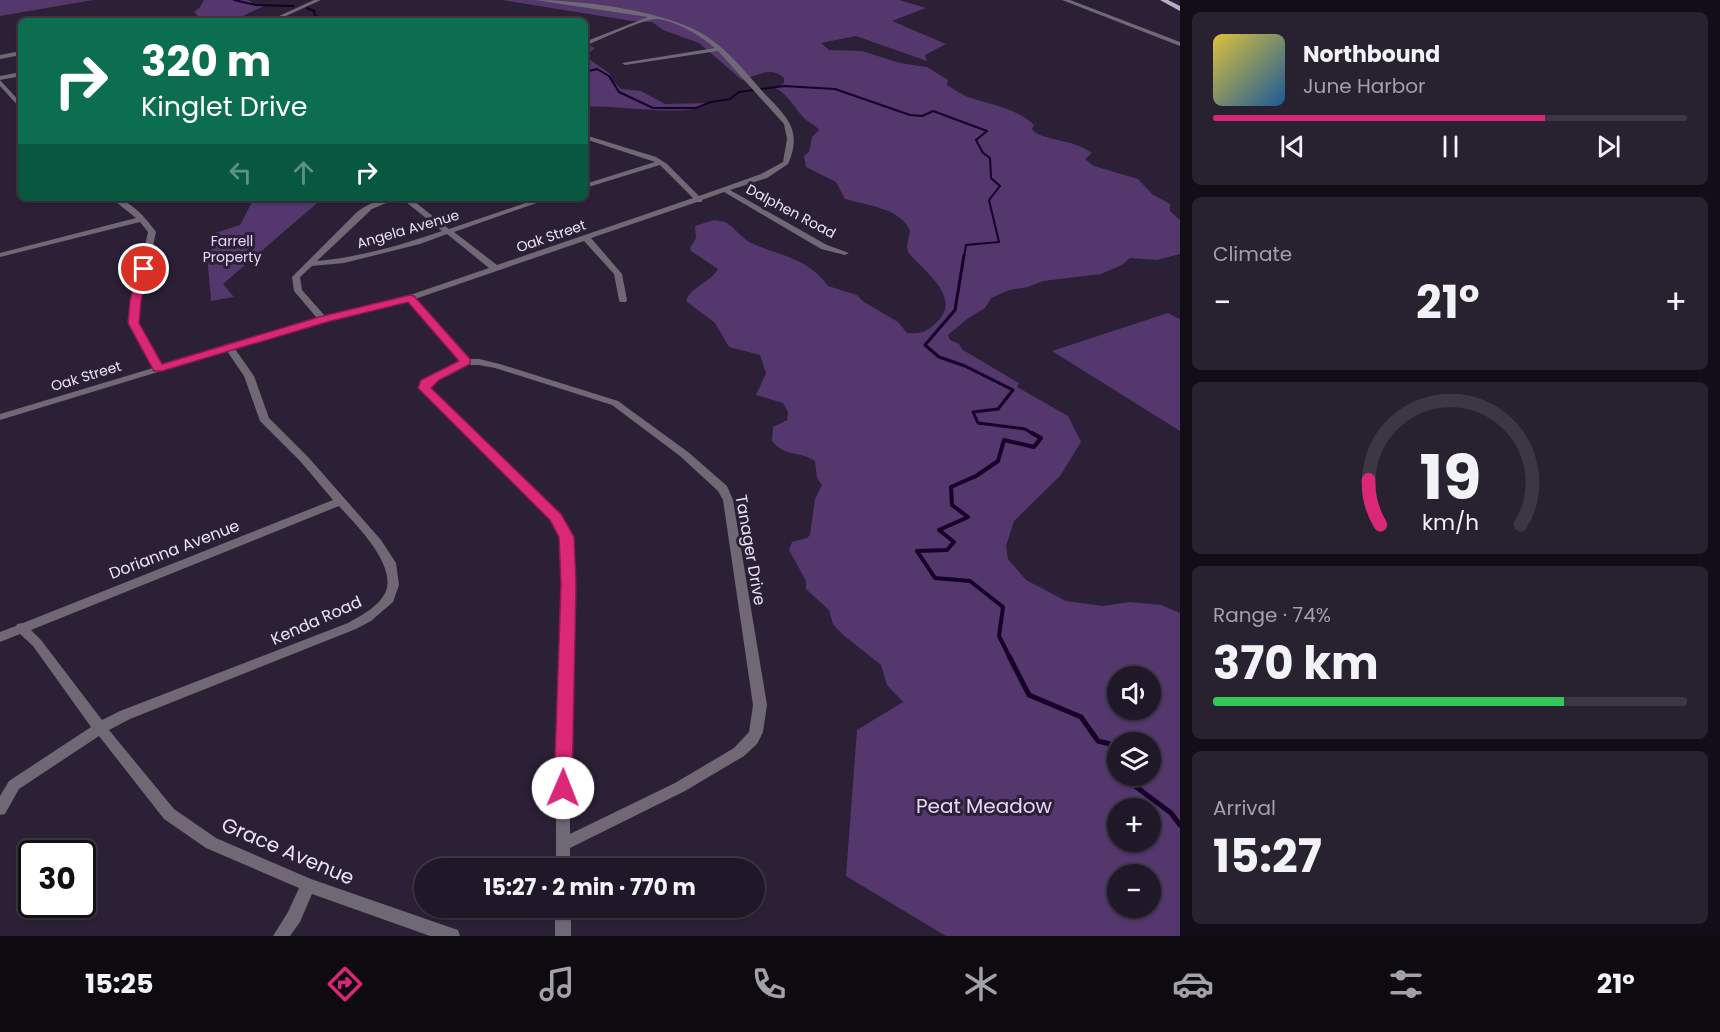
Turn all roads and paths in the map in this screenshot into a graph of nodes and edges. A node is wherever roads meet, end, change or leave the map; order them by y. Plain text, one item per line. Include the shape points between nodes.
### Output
1 (318, 0) edge
2 (538, 0) edge
3 (1065, 0) edge
4 (1163, 0) edge
5 (1180, 9) edge
6 (654, 17) junction
7 (278, 18) edge
8 (589, 42) dead end
9 (1180, 44) edge
10 (720, 49) junction
11 (18, 53) edge
12 (0, 57) edge
13 (625, 63) dead end
14 (18, 75) edge
15 (0, 80) edge
16 (18, 101) edge
17 (588, 137) edge
18 (661, 162) junction
19 (588, 185) edge
20 (725, 190) junction
21 (699, 200) junction
22 (118, 201) edge
23 (386, 201) edge
24 (409, 201) edge
25 (538, 201) edge
26 (142, 219) junction
27 (449, 232) junction
28 (587, 239) junction
29 (845, 253) dead end
30 (0, 255) edge
31 (308, 264) junction
32 (496, 269) junction
33 (410, 298) junction
34 (623, 300) dead end
35 (323, 319) junction
36 (230, 347) junction
37 (466, 362) junction
38 (158, 369) junction
39 (0, 417) edge
40 (340, 501) junction
41 (21, 627) junction
42 (0, 637) edge
43 (100, 728) junction
44 (0, 809) edge
45 (564, 844) junction
46 (563, 858) edge
47 (308, 885) junction
48 (563, 918) edge
49 (281, 936) edge
50 (452, 936) edge
51 (563, 936) edge

1 - 7 street
2 - 6 street, Oak Street
3 - 9 street
4 - 5 main road
6 - 8 street
6 - 10 street, Oak Street via 695,31
10 - 13 street
10 - 20 street, Oak Street via 792,129 793,136 786,163 767,175
11 - 12 street
14 - 15 street
15 - 16 street
17 - 18 street
18 - 19 street
18 - 21 street
20 - 21 street, Oak Street
20 - 29 street, Dalphen Road via 824,247
21 - 28 street, Oak Street
22 - 26 street
23 - 31 street via 366,209
24 - 27 street
25 - 27 street, Angela Avenue
26 - 30 street
26 - 38 street via 152,237 135,301 134,323
27 - 31 street, Angela Avenue via 344,261
27 - 32 street
28 - 32 street, Oak Street
28 - 34 street via 618,274
31 - 35 street via 296,277 296,286
32 - 33 street, Oak Street
33 - 35 street, Oak Street
33 - 37 street
35 - 36 street, Oak Street
36 - 38 street, Oak Street
36 - 40 street, Kenda Road via 249,376 264,419
37 - 45 street via 435,377 424,388 556,517 566,537
37 - 45 street, Tanager Drive via 497,366 615,403 704,471 723,489 728,500 760,705 756,732 746,746 707,773
38 - 39 street, Oak Street
40 - 41 street, Dorianna Avenue
40 - 43 street, Kenda Road via 390,563 393,585 383,606 352,626
41 - 42 street, Dorianna Avenue
41 - 43 street, Grace Avenue
43 - 44 street, Kenda Road via 14,785
43 - 47 street, Grace Avenue via 169,813 211,843
45 - 46 street
47 - 49 street
47 - 50 street, Grace Avenue
48 - 51 street

